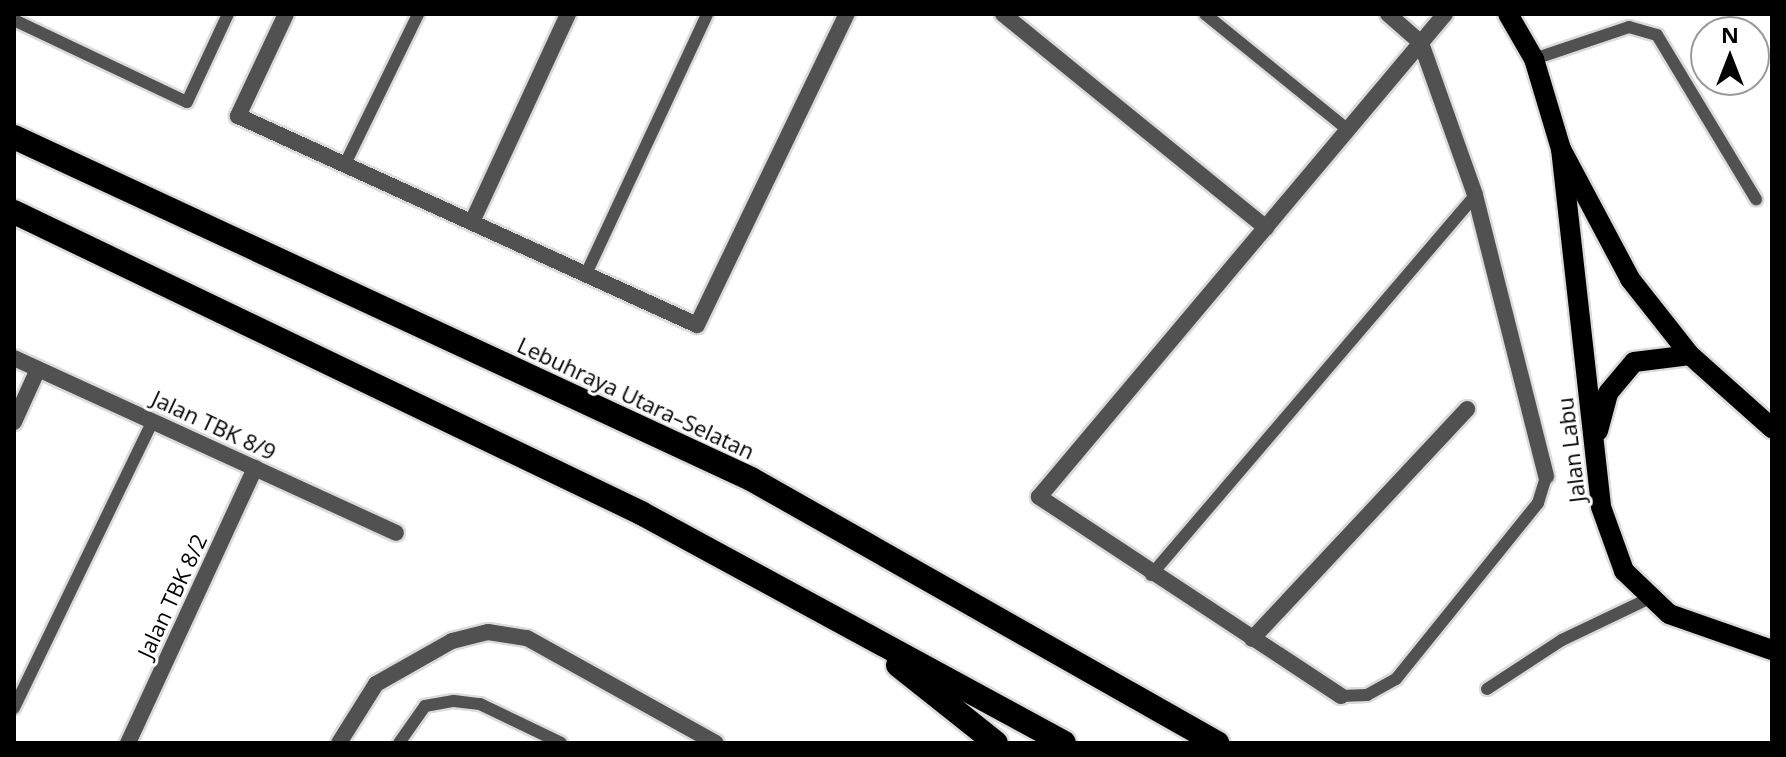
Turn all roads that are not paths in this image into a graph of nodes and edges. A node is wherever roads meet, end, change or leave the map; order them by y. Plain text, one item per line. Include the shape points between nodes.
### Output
1 (228, 14) edge
2 (286, 14) edge
3 (418, 14) edge
4 (568, 14) edge
5 (707, 14) edge
6 (847, 14) edge
7 (1003, 14) edge
8 (1205, 14) edge
9 (1388, 14) edge
10 (1445, 14) edge
11 (1508, 14) edge
12 (14, 20) edge
13 (1421, 43) junction
14 (1534, 59) junction
15 (1348, 130) junction
16 (14, 137) edge
17 (1561, 149) junction
18 (345, 164) junction
19 (1475, 195) junction
20 (1756, 199) dead end
21 (14, 212) edge
22 (472, 222) junction
23 (1266, 228) junction
24 (586, 274) junction
25 (1690, 355) junction
26 (14, 358) edge
27 (38, 369) junction
28 (1467, 409) dead end
29 (153, 421) junction
30 (14, 422) edge
31 (1772, 428) edge
32 (1594, 443) junction
33 (255, 468) junction
34 (1546, 476) joint
35 (396, 533) dead end
36 (1151, 575) junction
37 (1652, 597) junction
38 (843, 621) junction
39 (1252, 639) junction
40 (1772, 650) edge
41 (1487, 689) dead end
42 (1341, 696) joint
43 (14, 708) edge
44 (128, 743) edge
45 (339, 743) edge
46 (399, 743) edge
47 (561, 743) edge
48 (716, 743) edge
49 (996, 743) edge
50 (1064, 743) edge
51 (1217, 743) edge

1 - 12 lane via 187,102
2 - 18 street via 238,116
3 - 18 lane
4 - 22 street
5 - 24 lane
6 - 24 street via 697,325
7 - 23 street
8 - 15 lane
9 - 13 street
10 - 13 street
11 - 14 main road, Jalan Labu
13 - 15 street
13 - 19 street
14 - 17 main road, Jalan Labu
14 - 20 lane via 1629,27 1657,35
15 - 23 street
16 - 51 highway, Lebuhraya Utara–Selatan via 751,479
17 - 25 main road, Jalan Labu via 1630,279
17 - 32 main road, Jalan Labu
18 - 22 street
19 - 34 street
19 - 36 lane
21 - 38 highway via 571,478
22 - 24 street
23 - 36 street via 1039,497
25 - 31 main road, Jalan Labu
25 - 32 main road via 1634,362 1608,393
26 - 27 street, Jalan TBK 8/9
27 - 29 street, Jalan TBK 8/9
27 - 30 street
28 - 39 street
29 - 33 street, Jalan TBK 8/9
29 - 43 lane
32 - 37 main road, Jalan Labu via 1601,507 1624,571
33 - 35 street, Jalan TBK 8/9
33 - 44 street, Jalan TBK 8/2
34 - 42 lane via 1538,503 1396,679 1367,695
36 - 39 street
37 - 40 main road, Jalan Labu via 1669,614 1723,638
37 - 41 lane via 1562,640
38 - 49 highway
38 - 50 highway
39 - 42 street
45 - 48 street via 376,684 452,641 488,632 527,638
46 - 47 lane via 425,706 454,701 480,704

